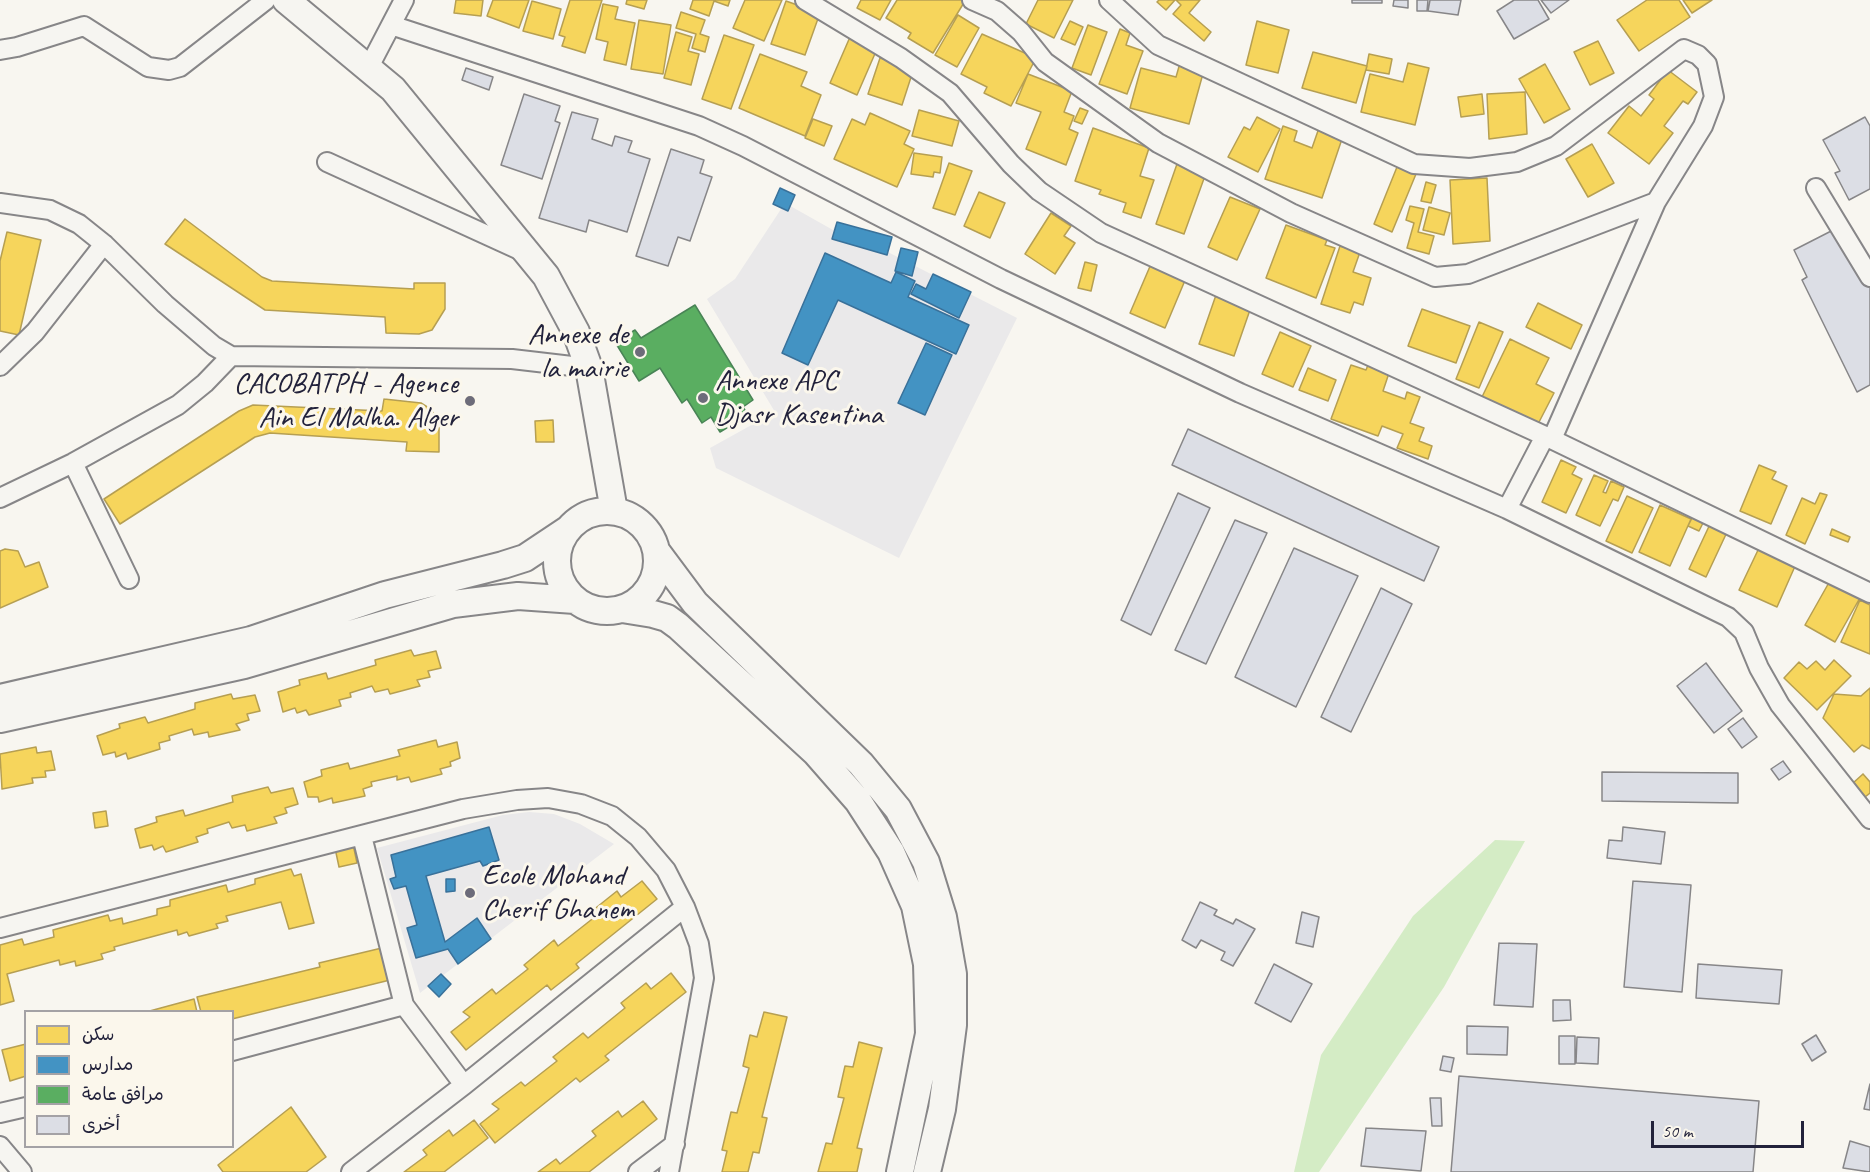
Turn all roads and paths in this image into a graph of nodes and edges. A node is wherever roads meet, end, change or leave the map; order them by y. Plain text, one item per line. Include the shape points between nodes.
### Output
1 (266, 0) edge
2 (286, 0) edge
3 (404, 0) edge
4 (806, 0) edge
5 (972, 0) edge
6 (1109, 0) edge
7 (391, 25) junction
8 (0, 50) edge
9 (369, 68) junction
10 (327, 162) dead end
11 (1816, 188) dead end
12 (1656, 202) junction
13 (0, 203) edge
14 (104, 244) junction
15 (528, 254) junction
16 (1870, 277) edge
17 (231, 356) junction
18 (0, 366) edge
19 (589, 368) junction
20 (1548, 437) junction
21 (73, 463) junction
22 (0, 498) edge
23 (1507, 509) junction
24 (614, 511) junction
25 (567, 531) junction
26 (657, 552) junction
27 (129, 579) dead end
28 (1870, 593) edge
29 (575, 600) junction
30 (622, 609) junction
31 (0, 698) edge
32 (0, 719) edge
33 (1864, 801) edge
34 (1870, 819) edge
35 (362, 836) junction
36 (685, 907) junction
37 (0, 928) edge
38 (404, 1005) junction
39 (234, 1050) edge
40 (464, 1085) junction
41 (24, 1107) edge
42 (0, 1113) edge
43 (675, 1144) junction
44 (0, 1146) edge
45 (22, 1172) edge
46 (351, 1172) edge
47 (638, 1172) edge
48 (669, 1172) edge
49 (900, 1172) edge
50 (927, 1172) edge

1 - 8 street via 180,67 169,70 148,67 84,26
2 - 9 main road
3 - 7 street
4 - 20 street via 950,93 1039,191 1101,233
5 - 12 street via 997,10 1022,32 1045,62 1158,143 1291,213 1435,277 1467,274
6 - 12 street via 1158,45 1414,164 1470,168 1505,164 1557,146 1683,49 1707,64 1714,97 1703,126
7 - 9 street
7 - 23 street via 699,126 846,197 1001,279 1240,393
9 - 15 main road via 393,89
10 - 15 street
11 - 16 street
12 - 20 street
13 - 14 street via 50,210 79,224
14 - 17 street via 165,304
14 - 18 street via 35,332
15 - 19 main road via 546,276 576,332
17 - 19 street via 512,359
17 - 21 street via 178,405
19 - 24 main road
20 - 23 street
20 - 28 street
21 - 22 street
21 - 27 street
23 - 33 street via 1728,617 1744,632 1780,705
24 - 25 main road via 588,515
24 - 26 main road via 642,525
25 - 29 main road via 560,544 558,574
25 - 31 main road via 514,561 385,595 251,640
26 - 30 main road via 657,571 650,587 638,601
26 - 50 main road via 695,603 861,764 898,809 926,862 943,917 952,974 953,1025 942,1108
29 - 30 main road via 589,608
29 - 32 main road via 518,596 453,604 244,666
30 - 49 main road via 667,618 678,626 816,753 858,801 891,852 915,906 927,964 929,1034
33 - 34 street
35 - 36 street via 463,809 517,800 548,798 581,804 612,816 638,837 666,870
35 - 37 street
35 - 38 street
36 - 40 street
36 - 43 street via 699,945 704,978
38 - 39 street
38 - 40 street
40 - 46 street
41 - 42 street
43 - 47 street
43 - 48 street
44 - 45 street

